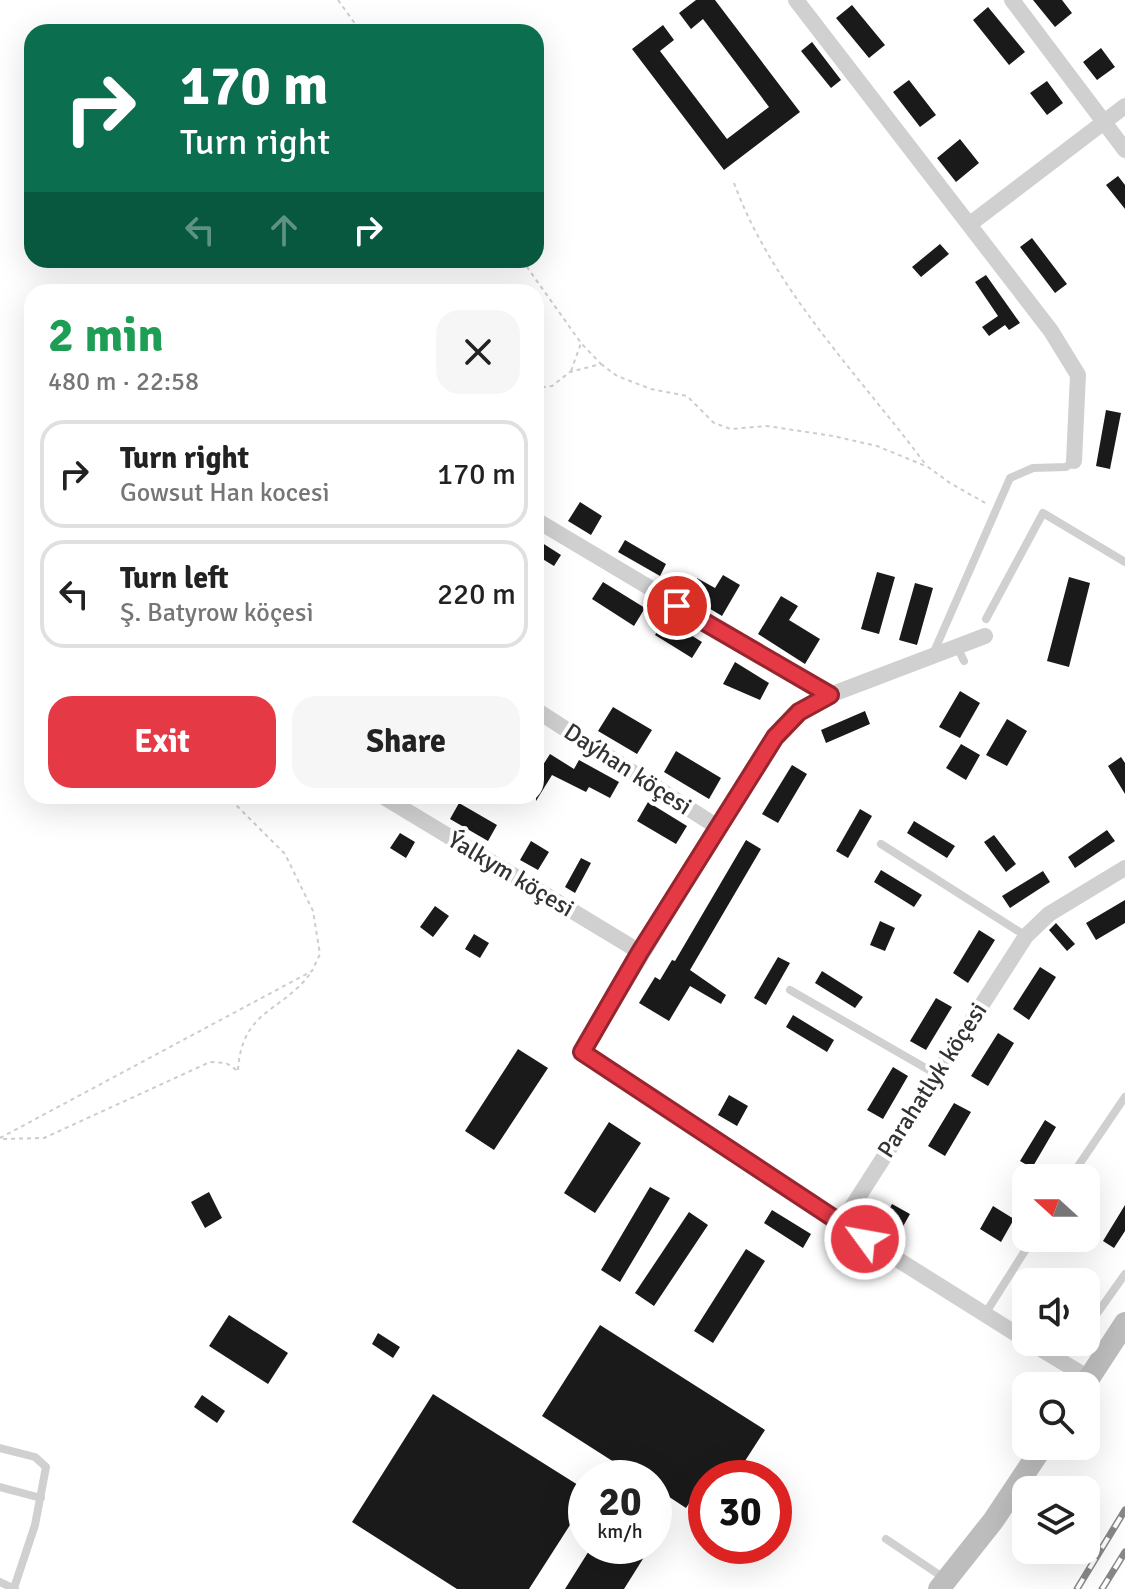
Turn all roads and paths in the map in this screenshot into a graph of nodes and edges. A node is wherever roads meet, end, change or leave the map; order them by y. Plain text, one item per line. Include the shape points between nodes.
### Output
1 (338, 0) edge
2 (796, 0) edge
3 (1012, 0) edge
4 (355, 24) edge
5 (1125, 106) edge
6 (1103, 121) junction
7 (1125, 150) edge
8 (734, 183) dead end
9 (970, 224) junction
10 (544, 291) edge
11 (581, 343) junction
12 (601, 364) junction
13 (570, 372) junction
14 (544, 387) edge
15 (1074, 461) joint
16 (928, 467) junction
17 (996, 508) junction
18 (544, 525) edge
19 (1125, 562) edge
20 (986, 628) joint
21 (933, 655) junction
22 (830, 695) junction
23 (544, 715) edge
24 (235, 804) edge
25 (395, 804) edge
26 (719, 828) junction
27 (881, 844) dead end
28 (1125, 868) edge
29 (1026, 936) junction
30 (640, 952) junction
31 (312, 971) junction
32 (790, 990) dead end
33 (936, 1074) junction
34 (1125, 1097) edge
35 (0, 1138) edge
36 (1080, 1164) edge
37 (841, 1224) junction
38 (1024, 1252) edge
39 (1125, 1274) edge
40 (1100, 1309) edge
41 (985, 1315) junction
42 (1125, 1323) edge
43 (1012, 1331) edge
44 (1052, 1356) edge
45 (1060, 1356) edge
46 (1057, 1359) junction
47 (1073, 1372) edge
48 (1093, 1372) edge
49 (0, 1448) edge
50 (1033, 1460) edge
51 (0, 1487) edge
52 (41, 1498) junction
53 (886, 1539) dead end
54 (0, 1582) edge
55 (944, 1585) edge
56 (14, 1588) edge

1 - 4 path
2 - 9 street
3 - 6 street
5 - 6 street
6 - 7 street
6 - 9 street
8 - 16 path via 756,234 804,307
9 - 15 street via 1078,375
10 - 11 path
11 - 12 path
11 - 13 path
12 - 13 path
12 - 16 path via 651,389 687,396 714,423 731,429 767,426 833,436 877,446
13 - 14 path
15 - 17 lane via 1010,478
16 - 17 path
17 - 21 lane
18 - 22 street
19 - 20 lane via 1043,513
20 - 21 street via 961,654
21 - 22 street
22 - 26 street via 799,712 775,737
23 - 26 street, Daýhan köçesi
24 - 31 path via 285,854 313,911 320,954
25 - 30 street, Ýalkym köçesi
26 - 30 street
27 - 29 lane
28 - 29 street, Parahatlyk köçesi via 1049,914
29 - 33 street, Parahatlyk köçesi
30 - 37 street via 582,1052
31 - 35 path
31 - 35 path via 253,1022 239,1053 238,1071 210,1062 44,1138
32 - 33 lane
33 - 37 street, Parahatlyk köçesi
34 - 36 lane
37 - 41 street
38 - 41 lane
39 - 40 lane
41 - 43 street
42 - 48 street
44 - 46 street
45 - 46 lane
46 - 47 street
49 - 52 lane via 43,1463
50 - 55 street
51 - 52 lane
52 - 56 lane
53 - 55 lane
54 - 56 lane

